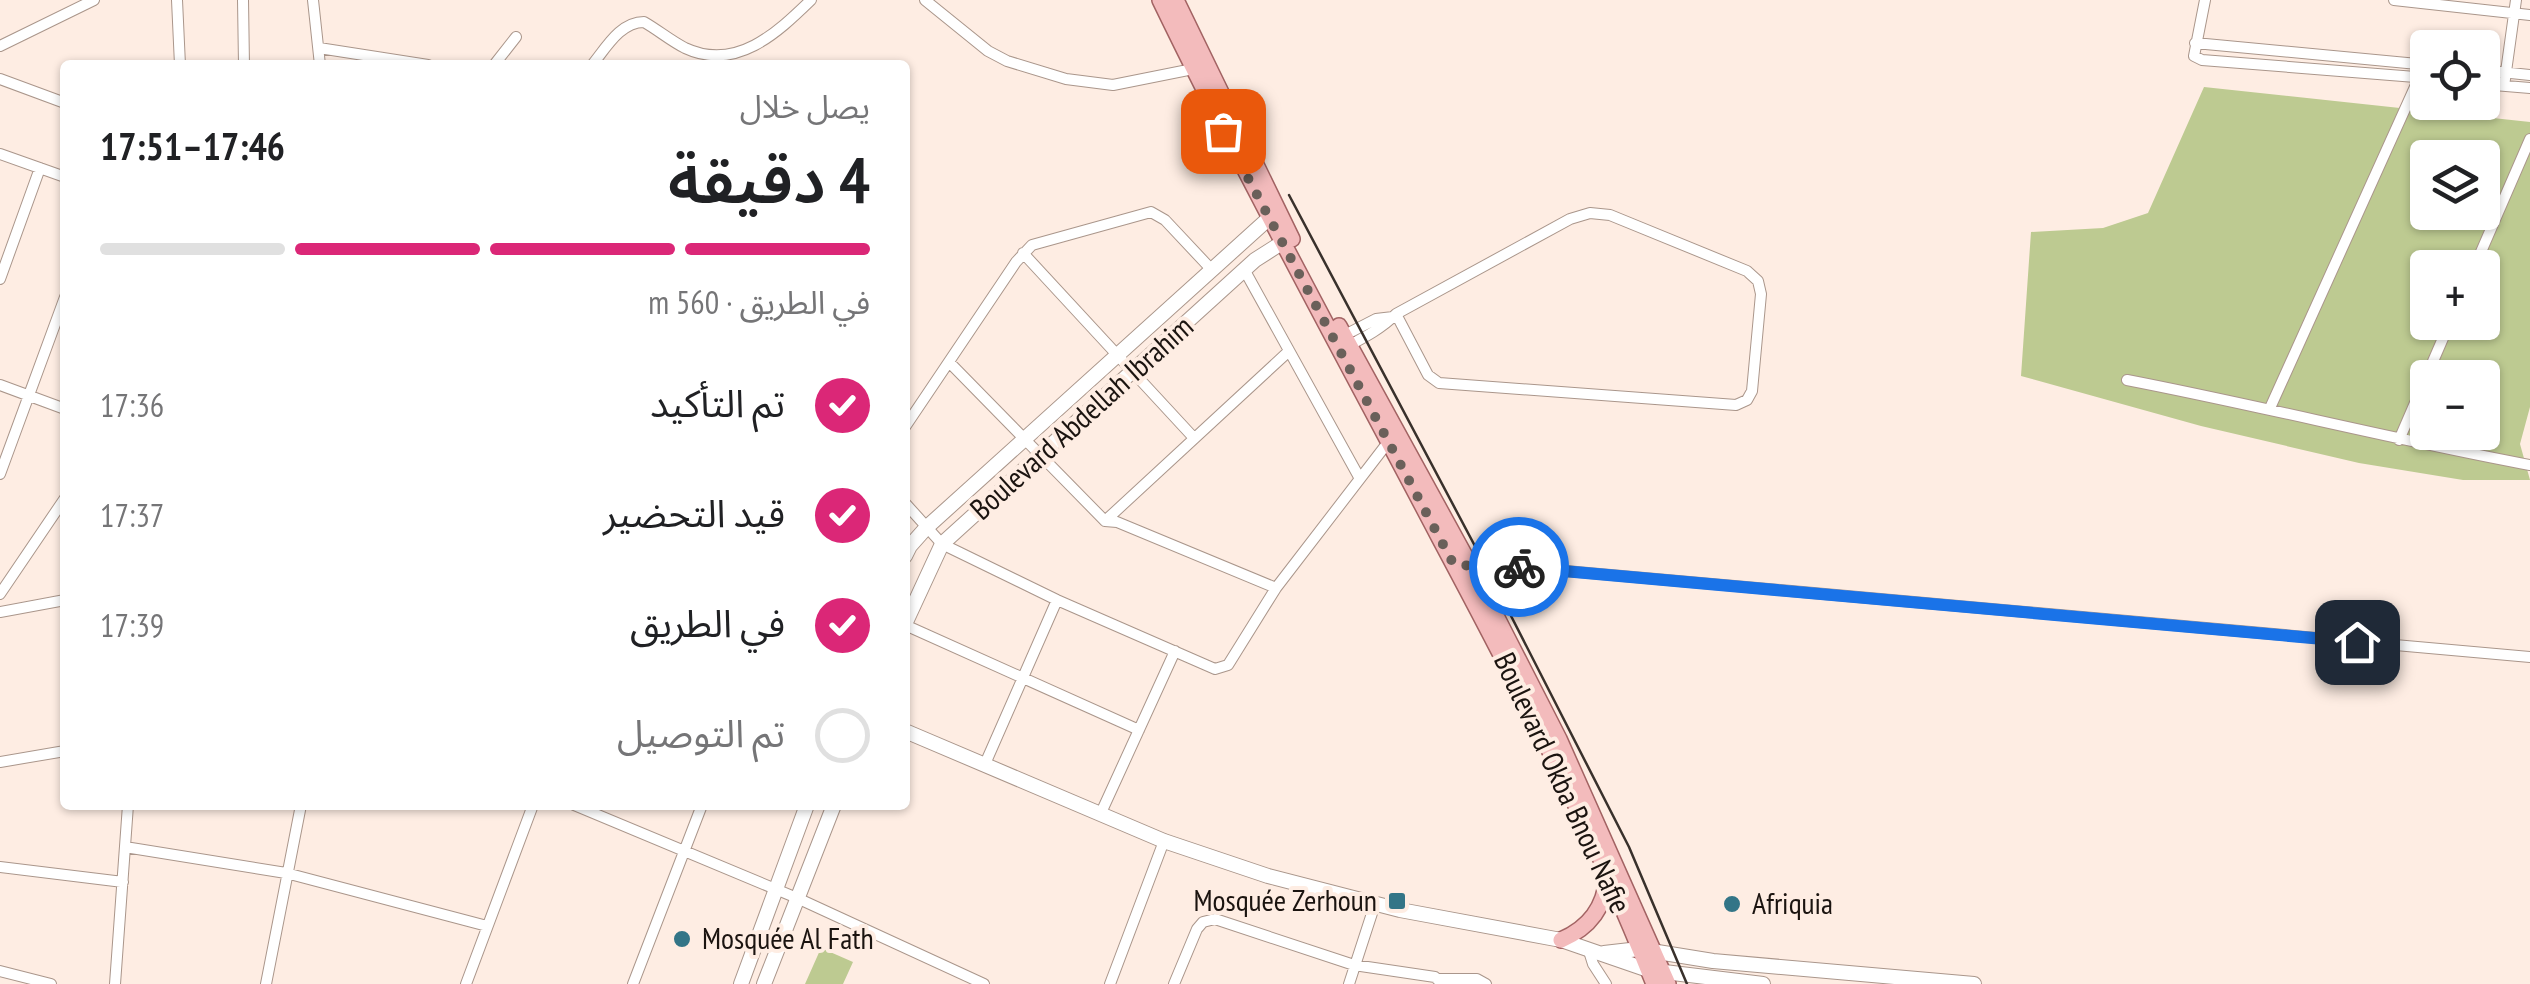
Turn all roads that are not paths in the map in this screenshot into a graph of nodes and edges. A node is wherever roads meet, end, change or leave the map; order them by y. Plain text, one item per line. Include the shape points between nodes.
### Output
1 (94, 0) edge
2 (178, 0) edge
3 (244, 0) edge
4 (312, 0) edge
5 (811, 0) edge
6 (925, 0) edge
7 (1160, 0) edge
8 (1176, 0) edge
9 (2205, 0) edge
10 (2394, 0) edge
11 (2516, 0) edge
12 (78, 2) edge
13 (2515, 14) junction
14 (2530, 15) edge
15 (516, 37) dead end
16 (2195, 43) junction
17 (0, 46) edge
18 (319, 48) junction
19 (180, 60) edge
20 (244, 60) edge
21 (320, 60) edge
22 (396, 60) edge
23 (498, 60) edge
24 (596, 60) edge
25 (2410, 63) edge
26 (1193, 70) junction
27 (2500, 72) edge
28 (2506, 72) junction
29 (2530, 75) edge
30 (2410, 77) edge
31 (0, 79) edge
32 (2500, 86) edge
33 (2504, 86) junction
34 (2530, 88) edge
35 (60, 101) edge
36 (2410, 106) edge
37 (2530, 139) edge
38 (0, 154) edge
39 (40, 168) junction
40 (60, 175) edge
41 (1274, 214) junction
42 (1287, 239) junction
43 (2482, 250) edge
44 (1023, 253) junction
45 (1212, 268) junction
46 (1244, 271) junction
47 (0, 279) edge
48 (60, 311) edge
49 (1395, 316) junction
50 (2442, 340) edge
51 (1342, 343) junction
52 (1289, 351) junction
53 (1118, 355) junction
54 (950, 362) junction
55 (1132, 373) junction
56 (2128, 380) dead end
57 (0, 385) edge
58 (29, 395) junction
59 (60, 407) edge
60 (2270, 408) junction
61 (910, 420) edge
62 (1194, 438) junction
63 (1024, 439) junction
64 (2399, 440) junction
65 (1389, 441) junction
66 (1041, 455) junction
67 (2530, 465) edge
68 (0, 474) edge
69 (1359, 477) junction
70 (60, 505) edge
71 (910, 509) edge
72 (1105, 521) junction
73 (926, 528) junction
74 (942, 544) junction
75 (910, 546) edge
76 (1462, 565) junction
77 (1276, 588) junction
78 (0, 594) edge
79 (1057, 600) junction
80 (60, 601) edge
81 (0, 612) edge
82 (910, 614) edge
83 (910, 627) edge
84 (1175, 651) junction
85 (2530, 657) edge
86 (1022, 677) junction
87 (1138, 730) junction
88 (910, 733) edge
89 (60, 752) edge
90 (0, 762) edge
91 (985, 764) junction
92 (128, 810) edge
93 (301, 810) edge
94 (531, 810) edge
95 (586, 810) edge
96 (700, 810) edge
97 (805, 810) edge
98 (832, 810) edge
99 (1100, 815) junction
100 (1164, 841) junction
101 (125, 847) junction
102 (684, 851) junction
103 (0, 867) edge
104 (1607, 873) junction
105 (286, 874) junction
106 (123, 882) junction
107 (775, 890) junction
108 (797, 898) junction
109 (1374, 904) junction
110 (487, 926) junction
111 (1561, 940) junction
112 (1588, 948) junction
113 (1646, 950) junction
114 (1604, 953) junction
115 (1354, 965) junction
116 (0, 971) edge
117 (1658, 978) edge
118 (1712, 981) edge
119 (1440, 982) edge
120 (1748, 983) edge
121 (51, 984) edge
122 (115, 984) edge
123 (266, 984) edge
124 (466, 984) edge
125 (633, 984) edge
126 (741, 984) edge
127 (764, 984) edge
128 (984, 984) edge
129 (1110, 984) edge
130 (1174, 984) edge
131 (1349, 984) edge
132 (1486, 984) edge
133 (1606, 984) edge
134 (1763, 984) edge
135 (1974, 984) edge

1 - 12 street
2 - 19 street
3 - 20 street
4 - 18 street
5 - 24 street via 779,31 733,56 688,49 636,22
6 - 26 street via 988,51 1066,79 1113,85
7 - 26 main road, Boulevard Okba Bnou Nafie
8 - 41 main road, Boulevard Okba Bnou Nafie
9 - 16 street
10 - 13 street
11 - 13 street
12 - 17 street
13 - 14 street
13 - 28 street
15 - 23 street
16 - 25 street
16 - 30 street via 2194,56 2202,60
18 - 21 street
18 - 22 street
26 - 41 main road, Boulevard Okba Bnou Nafie
27 - 28 street
28 - 29 street
28 - 33 street
31 - 35 street
32 - 33 street
33 - 34 street
36 - 60 street
37 - 43 street
38 - 39 street
39 - 40 street
39 - 47 street
41 - 42 main road, Boulevard Okba Bnou Nafie
41 - 45 street, Boulevard Abdellah Ibrahim
42 - 46 street, Boulevard Abdellah Ibrahim
42 - 51 main road, Boulevard Okba Bnou Nafie
44 - 45 street via 1151,212
44 - 53 street
44 - 54 street
45 - 53 street, Boulevard Abdellah Ibrahim
46 - 52 street
46 - 55 street, Boulevard Abdellah Ibrahim
48 - 58 street
49 - 49 street via 1428,375 1439,382 1736,405 1752,391 1761,294 1747,271 1590,213
49 - 51 street
50 - 64 street
51 - 65 main road, Boulevard Okba Bnou Nafie
51 - 76 main road, Boulevard Okba Bnou Nafie
52 - 62 street
52 - 69 street
53 - 55 street
53 - 63 street, Boulevard Abdellah Ibrahim
54 - 61 street
54 - 63 street
55 - 62 street
55 - 66 street, Boulevard Abdellah Ibrahim
56 - 60 street
57 - 58 street
58 - 59 street
58 - 68 street
60 - 64 street
62 - 72 street
63 - 66 street
63 - 73 street, Boulevard Abdellah Ibrahim
64 - 67 street
65 - 69 street
65 - 76 main road, Boulevard Okba Bnou Nafie
66 - 72 street
66 - 74 street, Boulevard Abdellah Ibrahim
69 - 77 street
70 - 78 street
71 - 73 street
72 - 77 street
73 - 74 street
73 - 75 street, Boulevard Abdellah Ibrahim
74 - 79 street
74 - 82 street, Boulevard Abdellah Ibrahim
76 - 85 street
76 - 104 main road, Boulevard Okba Bnou Nafie
76 - 113 main road, Boulevard Okba Bnou Nafie via 1573,768
77 - 84 street via 1228,665 1215,670
79 - 84 street
79 - 86 street
80 - 81 street
83 - 86 street
84 - 87 street
86 - 87 street
86 - 91 street
87 - 99 street
88 - 91 street
89 - 90 street
91 - 99 street
92 - 101 street
93 - 105 street
94 - 110 street
95 - 102 street
96 - 102 street
97 - 107 street
98 - 108 street
99 - 100 street
100 - 109 street
100 - 129 street
101 - 105 street
101 - 106 street
102 - 107 street
102 - 125 street
103 - 106 street
104 - 111 main road via 1592,918
104 - 113 main road, Boulevard Okba Bnou Nafie
105 - 110 street
105 - 123 street
106 - 122 street
107 - 108 street
107 - 126 street
108 - 127 street
108 - 128 street
109 - 111 street
109 - 115 street
110 - 124 street
111 - 112 street
112 - 114 street
112 - 133 street
113 - 114 street
113 - 117 main road, Boulevard Okba Bnou Nafie
113 - 135 street
114 - 117 street
115 - 119 street
115 - 130 street via 1210,920 1196,930
115 - 131 street
116 - 121 street
117 - 118 street
118 - 120 street
119 - 132 street
120 - 134 street

